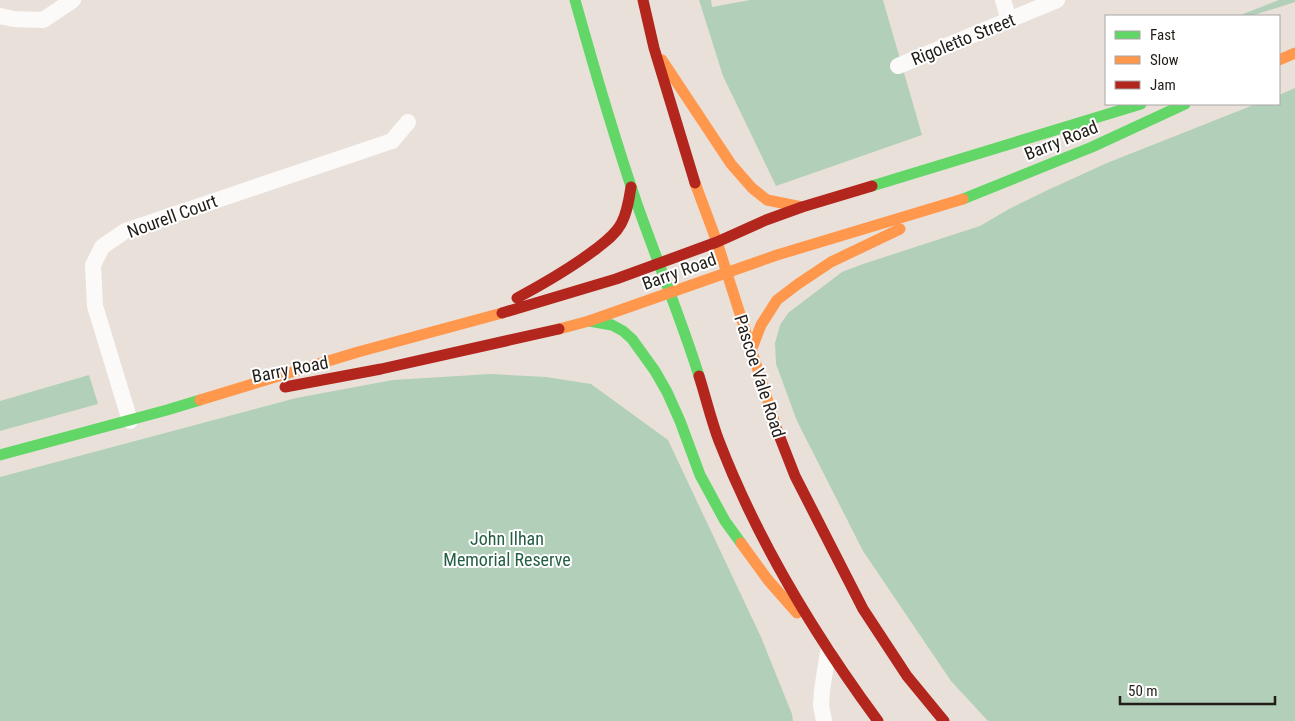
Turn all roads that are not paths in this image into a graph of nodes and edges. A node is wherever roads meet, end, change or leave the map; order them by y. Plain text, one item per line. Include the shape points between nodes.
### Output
1 (73, 0) edge
2 (575, 0) edge
3 (643, 0) edge
4 (1004, 0) edge
5 (1057, 0) edge
6 (0, 16) edge
7 (1009, 20) junction
8 (654, 48) junction
9 (1295, 54) edge
10 (1280, 60) edge
11 (898, 66) dead end
12 (1138, 105) edge
13 (1183, 105) edge
14 (408, 122) dead end
15 (631, 187) junction
16 (960, 200) junction
17 (802, 207) junction
18 (717, 242) junction
19 (659, 264) junction
20 (726, 272) junction
21 (670, 293) junction
22 (472, 322) junction
23 (589, 322) junction
24 (751, 351) junction
25 (168, 410) junction
26 (130, 420) junction
27 (0, 455) edge
28 (816, 633) junction
29 (828, 652) junction
30 (824, 721) edge
31 (878, 721) edge
32 (944, 721) edge

1 - 6 street via 43,20
2 - 15 main road
3 - 8 main road, Pascoe Vale Road
4 - 7 street
5 - 7 street, Rigoletto Street
7 - 11 street, Rigoletto Street
8 - 17 main road via 731,164 752,188 767,200
8 - 18 main road, Pascoe Vale Road
9 - 10 main road
12 - 17 main road, Barry Road
13 - 16 main road, Barry Road via 1092,147
14 - 26 street, Nourell Court via 392,141 125,231 102,247 93,265 95,306
15 - 19 main road
15 - 22 main road via 621,224 610,238 556,278
16 - 20 main road, Barry Road
16 - 24 main road via 831,262 798,284 777,300 761,325
17 - 18 main road, Barry Road
18 - 19 main road, Barry Road
18 - 20 main road, Pascoe Vale Road
19 - 21 main road
19 - 22 main road, Barry Road via 616,280
20 - 21 main road, Barry Road
20 - 24 main road, Pascoe Vale Road
21 - 23 main road, Barry Road
21 - 28 main road via 719,439 740,490 766,545
22 - 25 main road, Barry Road via 358,352
23 - 25 main road, Barry Road via 381,369
23 - 28 main road via 612,324 632,339 670,399 700,475 725,521 768,580
24 - 32 main road, Pascoe Vale Road via 794,476 821,530 863,609 907,676
25 - 26 main road, Barry Road
26 - 27 main road, Barry Road
28 - 29 main road
29 - 30 street via 821,705
29 - 31 main road

